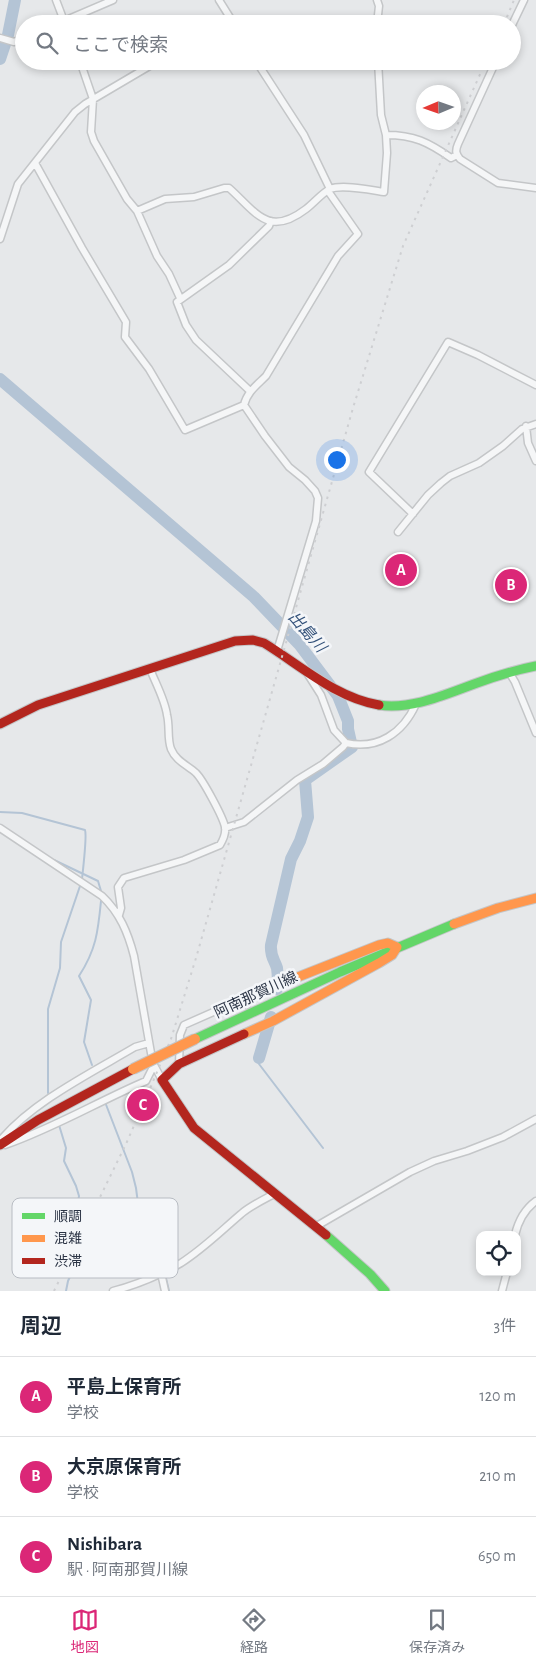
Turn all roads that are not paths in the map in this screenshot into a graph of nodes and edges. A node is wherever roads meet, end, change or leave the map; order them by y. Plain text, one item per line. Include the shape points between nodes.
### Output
1 (56, 0) edge
2 (112, 0) edge
3 (220, 0) edge
4 (378, 0) edge
5 (524, 0) edge
6 (62, 15) edge
7 (80, 15) edge
8 (229, 15) edge
9 (378, 15) edge
10 (517, 15) edge
11 (83, 70) edge
12 (143, 70) edge
13 (262, 70) edge
14 (378, 70) edge
15 (492, 70) edge
16 (93, 99) junction
17 (386, 135) junction
18 (456, 155) junction
19 (35, 163) junction
20 (536, 188) edge
21 (329, 190) junction
22 (137, 211) junction
23 (271, 221) junction
24 (0, 239) edge
25 (180, 298) junction
26 (536, 385) edge
27 (250, 391) junction
28 (244, 405) junction
29 (536, 424) edge
30 (526, 426) junction
31 (536, 461) edge
32 (413, 514) junction
33 (398, 532) dead end
34 (277, 651) junction
35 (536, 666) edge
36 (150, 669) junction
37 (305, 671) junction
38 (509, 672) junction
39 (416, 704) junction
40 (0, 724) edge
41 (536, 732) edge
42 (346, 743) junction
43 (0, 828) edge
44 (225, 828) junction
45 (536, 898) edge
46 (119, 915) junction
47 (397, 947) junction
48 (246, 1002) joint
49 (149, 1042) junction
50 (154, 1064) junction
51 (179, 1064) junction
52 (162, 1080) junction
53 (536, 1119) edge
54 (0, 1141) edge
55 (0, 1146) edge
56 (274, 1194) junction
57 (536, 1201) edge
58 (315, 1227) junction
59 (516, 1231) edge
60 (178, 1264) edge
61 (506, 1276) edge
62 (149, 1278) edge
63 (164, 1278) edge
64 (113, 1291) edge
65 (165, 1291) edge
66 (385, 1291) edge
67 (502, 1291) edge

1 - 6 street
2 - 7 street
3 - 8 street
4 - 9 street
5 - 10 street
11 - 16 street
12 - 16 street
13 - 21 street via 304,135
14 - 17 street via 381,115
15 - 18 street
16 - 19 street via 75,112
16 - 22 street via 91,132 94,141 127,200
17 - 18 street via 420,139 451,158
17 - 21 street via 384,192 357,188
18 - 20 street via 498,183
19 - 24 street via 18,184
19 - 28 street via 126,322 125,337 149,369 185,430
21 - 23 street via 296,216
21 - 27 street via 358,234 338,256 266,376
22 - 23 street via 165,200 229,188 258,217
22 - 25 street
23 - 25 street via 228,265
25 - 27 street via 177,302 196,340
26 - 32 street via 448,342 369,472
27 - 28 street
28 - 34 street via 289,467 306,480 318,498 316,521
29 - 30 street
30 - 31 street via 528,443
30 - 32 street via 479,463 441,483
32 - 33 street
34 - 36 street via 253,640 235,641
34 - 37 street
35 - 38 street
36 - 40 street via 38,706
36 - 44 street via 167,715 172,751 202,781
37 - 39 street via 354,698 374,705
37 - 42 street via 321,695 334,730
38 - 39 street
38 - 41 street
39 - 42 street via 404,725 382,740 369,745
42 - 44 street via 323,764 244,822
43 - 46 street via 102,896
44 - 46 street via 220,845 124,878 118,886
45 - 47 street, 阿南那賀川線 via 450,924
46 - 49 street via 134,956
47 - 48 street via 388,943 379,945
47 - 51 street via 392,955 379,963
47 - 55 street, 阿南那賀川線, bridge via 133,1068 38,1120
48 - 51 street via 184,1025 180,1036
49 - 50 street
49 - 54 street via 126,1052 23,1116
50 - 52 street
50 - 55 street via 146,1081 22,1140
51 - 52 street
52 - 56 street via 194,1128
53 - 58 street via 503,1136 410,1172
56 - 58 street
56 - 60 street via 242,1213
57 - 59 street
58 - 66 street via 364,1268
61 - 67 street
62 - 64 street
63 - 65 street

